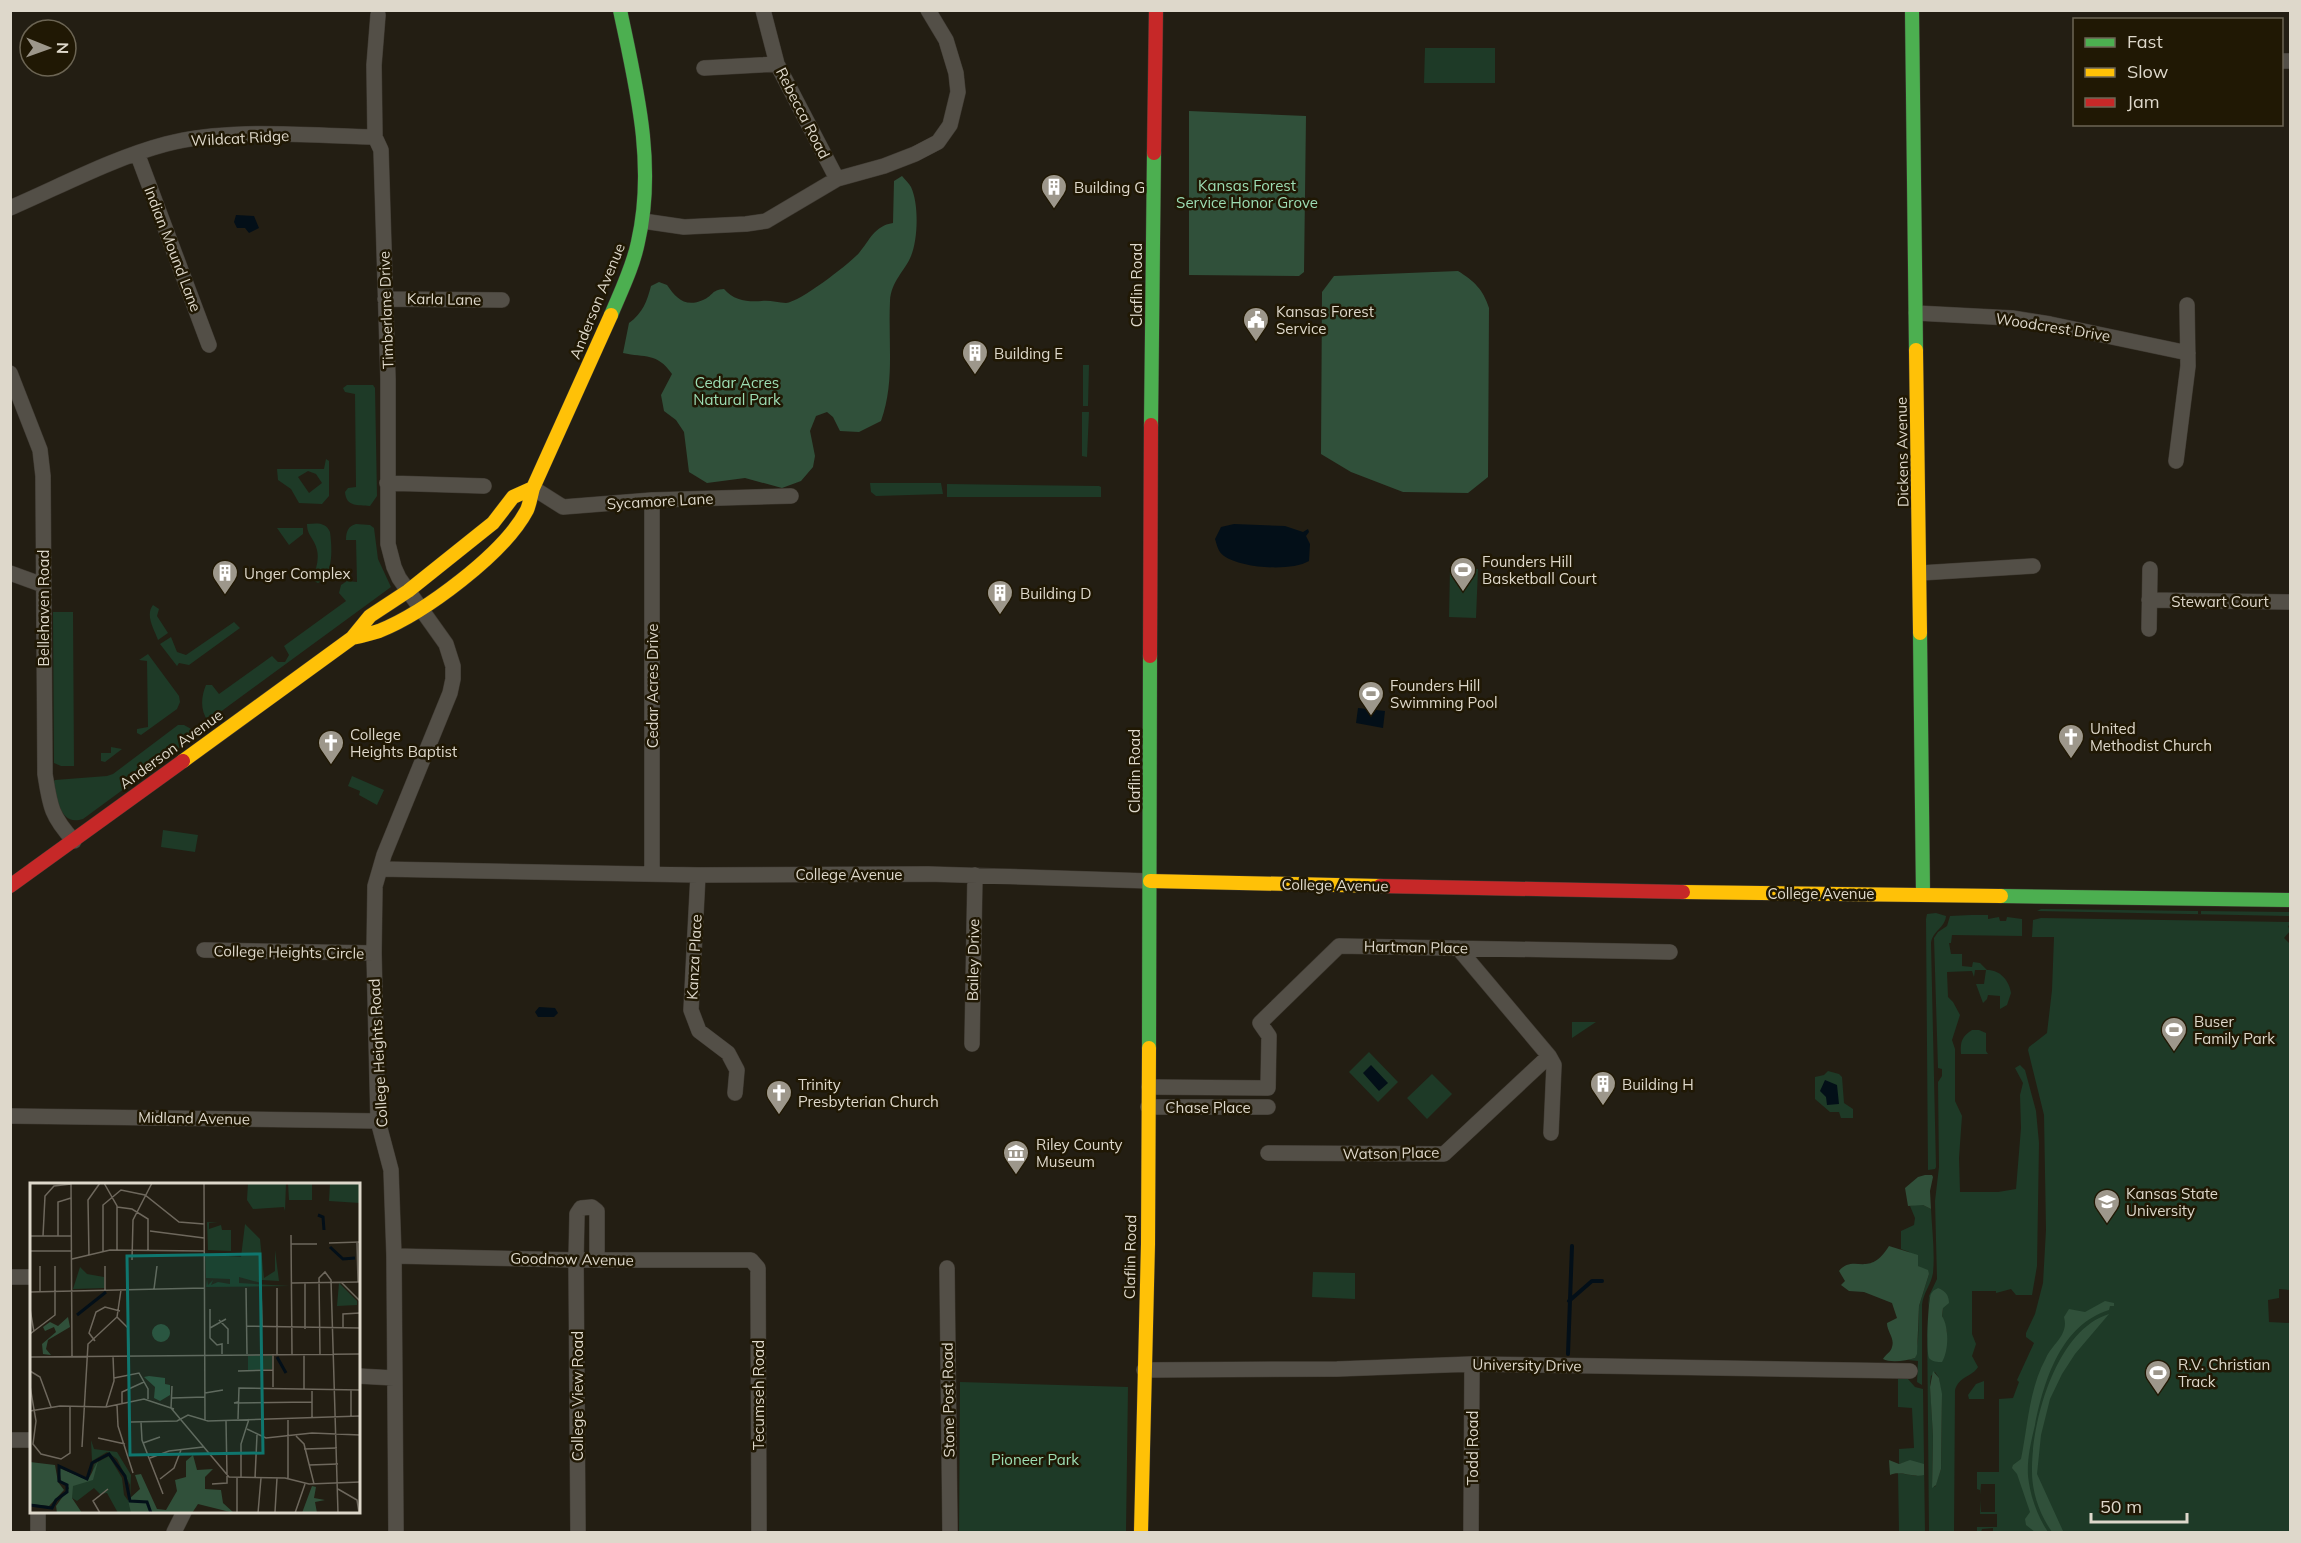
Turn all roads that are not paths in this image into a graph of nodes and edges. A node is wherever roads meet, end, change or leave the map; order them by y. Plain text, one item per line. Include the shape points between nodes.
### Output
1 (620, 10) edge
2 (763, 10) edge
3 (928, 10) edge
4 (1156, 10) edge
5 (1912, 10) edge
6 (378, 15) dead end
7 (777, 64) junction
8 (704, 68) dead end
9 (375, 137) junction
10 (137, 153) junction
11 (837, 179) junction
12 (10, 208) edge
13 (643, 221) junction
14 (385, 298) junction
15 (502, 300) dead end
16 (2187, 305) dead end
17 (1917, 313) junction
18 (209, 345) dead end
19 (2188, 353) junction
20 (10, 373) edge
21 (2175, 461) dead end
22 (387, 483) junction
23 (484, 486) dead end
24 (533, 488) junction
25 (791, 496) dead end
26 (652, 500) junction
27 (2033, 566) dead end
28 (2150, 569) dead end
29 (10, 573) edge
30 (1920, 573) junction
31 (43, 585) junction
32 (414, 599) junction
33 (2149, 600) junction
34 (2290, 602) edge
35 (2149, 629) dead end
36 (352, 638) junction
37 (74, 841) junction
38 (380, 869) junction
39 (652, 872) junction
40 (698, 875) junction
41 (975, 875) junction
42 (1150, 881) junction
43 (11, 885) edge
44 (1923, 894) junction
45 (2290, 900) edge
46 (1458, 948) junction
47 (204, 950) dead end
48 (1670, 951) dead end
49 (374, 953) junction
50 (972, 1044) dead end
51 (1550, 1056) junction
52 (1149, 1087) junction
53 (1268, 1088) joint
54 (735, 1093) dead end
55 (1148, 1107) junction
56 (1268, 1107) dead end
57 (10, 1116) edge
58 (378, 1120) junction
59 (1551, 1133) dead end
60 (1268, 1153) dead end
61 (394, 1256) junction
62 (576, 1260) junction
63 (597, 1260) junction
64 (751, 1260) joint
65 (947, 1268) dead end
66 (10, 1277) edge
67 (30, 1277) edge
68 (1472, 1364) junction
69 (1144, 1370) junction
70 (1910, 1371) dead end
71 (360, 1376) edge
72 (394, 1378) junction
73 (10, 1440) edge
74 (30, 1440) edge
75 (38, 1513) edge
76 (184, 1513) edge
77 (38, 1533) edge
78 (174, 1533) edge
79 (396, 1533) edge
80 (578, 1533) edge
81 (759, 1533) edge
82 (950, 1533) edge
83 (1141, 1533) edge
84 (1472, 1533) edge

1 - 13 street, Anderson Avenue via 645,137
2 - 7 street, Rebecca Road
3 - 11 street via 946,40 956,73 958,92 950,125 938,142 915,154
4 - 42 street, Claflin Road
5 - 17 street, Dickens Avenue
6 - 9 street, Timberlane Drive
7 - 8 street
7 - 11 street, Rebecca Road
9 - 10 street, Wildcat Ridge via 263,134 196,138
9 - 14 street, Timberlane Drive via 381,150
10 - 12 street, Wildcat Ridge
10 - 18 street, Indian Mound Lane
11 - 13 street via 766,221 684,226
13 - 24 street, Anderson Avenue via 628,276
14 - 15 street, Karla Lane
14 - 22 street, Timberlane Drive
16 - 19 street
17 - 19 street, Woodcrest Drive via 2012,318
17 - 30 street, Dickens Avenue
19 - 21 street
20 - 31 street, Bellehaven Road via 40,450
22 - 23 street
22 - 32 street, Timberlane Drive via 388,544 394,567
24 - 26 street, Sycamore Lane via 563,507
24 - 32 street, Anderson Avenue via 513,497 493,523
24 - 32 street, Anderson Avenue via 527,510 507,538 462,577
25 - 26 street, Sycamore Lane
26 - 39 street, Cedar Acres Drive
27 - 30 street
28 - 33 street, Stewart Court
29 - 31 street
30 - 44 street, Dickens Avenue
31 - 37 street, Bellehaven Road via 45,774 50,808
32 - 36 street, Anderson Avenue via 381,630
32 - 36 street, Anderson Avenue via 370,616
32 - 38 street, College Heights Road via 446,644 453,679
33 - 34 street, Stewart Court
33 - 35 street, Stewart Court
36 - 37 street, Anderson Avenue
37 - 43 street, Anderson Avenue
38 - 39 street, College Avenue
38 - 49 street, College Heights Road via 375,886
39 - 40 street, College Avenue
40 - 41 street, College Avenue
40 - 54 street, Kanza Place via 691,1010 699,1031 728,1053 737,1070
41 - 42 street, College Avenue
41 - 50 street, Bailey Drive
42 - 44 street, College Avenue
42 - 52 street, Claflin Road
44 - 45 street, College Avenue
46 - 48 street, Hartman Place
46 - 51 street
46 - 53 street, Hartman Place via 1339,946 1260,1023 1269,1036
47 - 49 street, College Heights Circle
49 - 58 street, College Heights Road
51 - 59 street via 1555,1068
51 - 60 street, Watson Place via 1444,1154
52 - 53 street, Chase Place
52 - 55 street, Claflin Road
55 - 56 street, Chase Place
55 - 69 street, Claflin Road
57 - 58 street, Midland Avenue
58 - 61 street, College Heights Road via 391,1170
61 - 62 street, Goodnow Avenue
61 - 72 street, College Heights Road
62 - 63 street, Goodnow Avenue
62 - 63 street, College View Road via 578,1210 588,1206 599,1215
62 - 80 street, College View Road
63 - 64 street, Goodnow Avenue
64 - 81 street, Tecumseh Road via 758,1268
65 - 82 street, Stone Post Road
66 - 67 street
68 - 69 street, University Drive
68 - 70 street, University Drive
68 - 84 street, Todd Road
69 - 83 street, Claflin Road
71 - 72 street
72 - 79 street, College Heights Road
73 - 74 street
75 - 77 street
76 - 78 street

